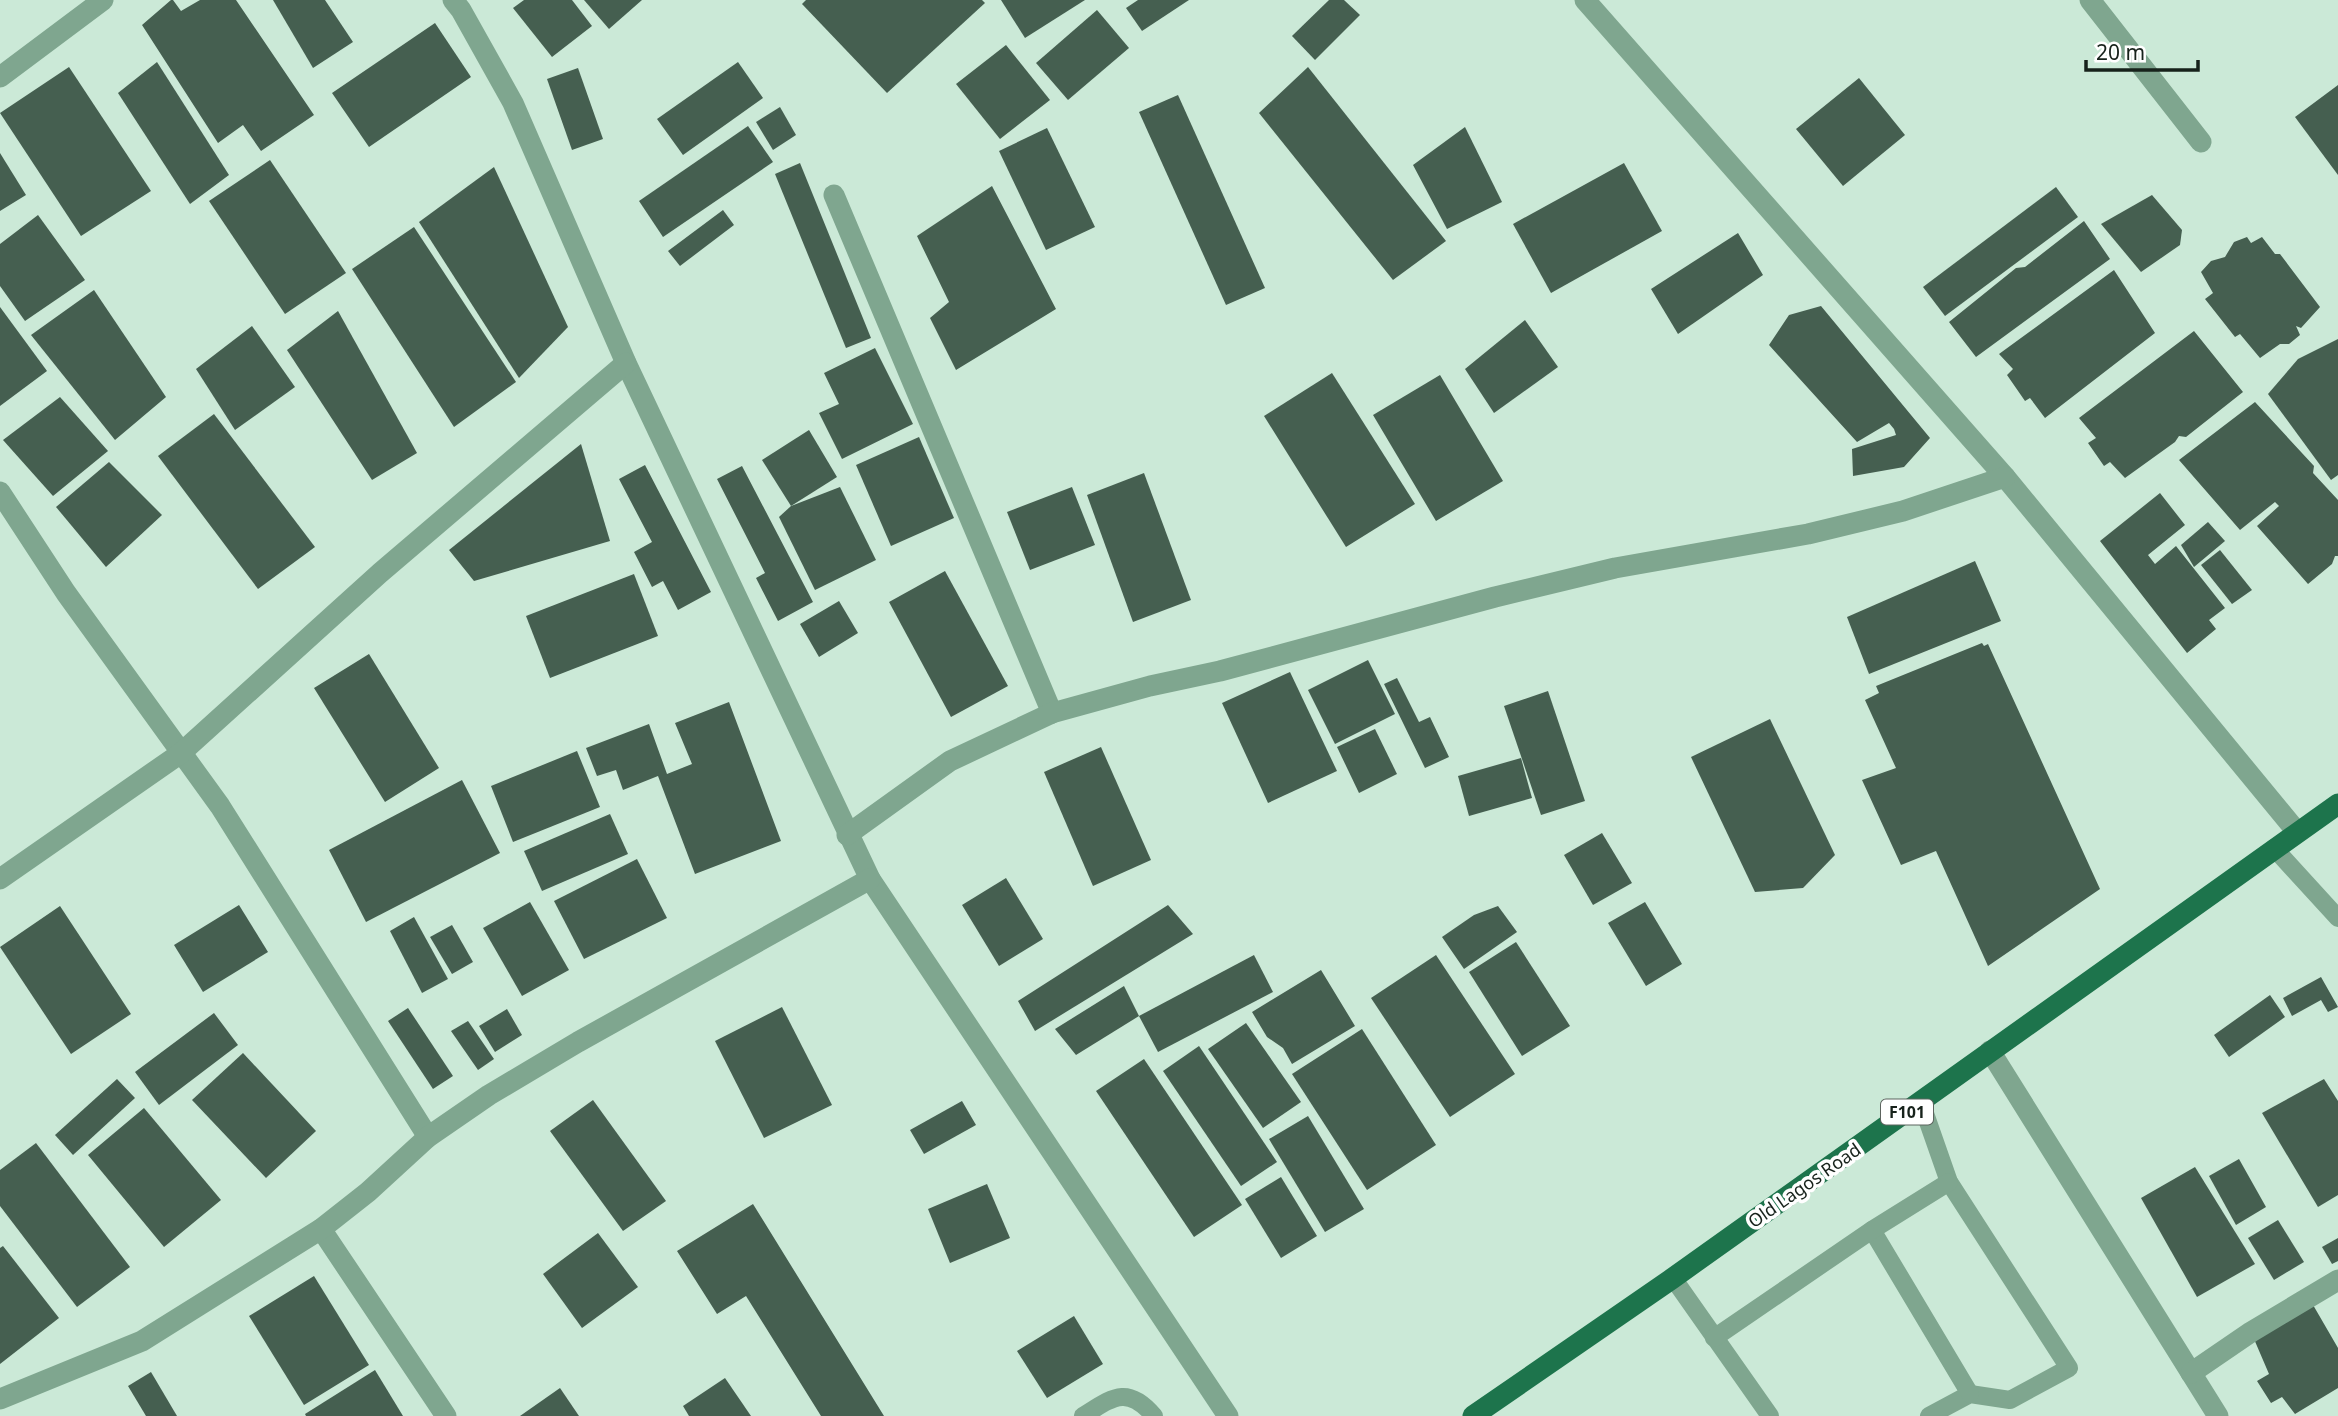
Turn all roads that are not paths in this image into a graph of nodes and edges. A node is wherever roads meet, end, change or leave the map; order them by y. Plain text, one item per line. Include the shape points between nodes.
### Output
1 (103, 0) edge
2 (1585, 0) edge
3 (2090, 0) edge
4 (462, 3) edge
5 (0, 77) edge
6 (2201, 142) dead end
7 (834, 195) dead end
8 (626, 363) junction
9 (2005, 477) junction
10 (0, 492) edge
11 (1052, 713) junction
12 (181, 753) junction
13 (2338, 804) edge
14 (2297, 832) junction
15 (847, 835) junction
16 (2274, 848) junction
17 (0, 879) edge
18 (870, 879) junction
19 (2338, 918) edge
20 (1990, 1051) junction
21 (1921, 1102) junction
22 (428, 1137) junction
23 (1949, 1182) junction
24 (321, 1229) junction
25 (1872, 1230) junction
26 (1672, 1278) junction
27 (2338, 1280) edge
28 (1714, 1338) junction
29 (2191, 1373) junction
30 (1970, 1394) junction
31 (0, 1399) edge
32 (446, 1416) edge
33 (1083, 1416) edge
34 (1154, 1416) edge
35 (1228, 1416) edge
36 (1473, 1416) edge
37 (1770, 1416) edge
38 (1929, 1416) edge
39 (2218, 1416) edge

1 - 5 street
2 - 9 street
3 - 6 street
4 - 8 street via 513,103
7 - 11 street
8 - 12 street via 421,537
8 - 15 street
9 - 11 street via 1903,511 1808,534 1615,568
9 - 14 street
10 - 12 street
11 - 15 street via 950,761
12 - 17 street
12 - 22 street via 227,817
13 - 14 main road, Old Lagos Road / F101
14 - 16 main road, Old Lagos Road / F101
15 - 18 street
16 - 19 lane
16 - 20 main road, Old Lagos Road / F101
18 - 22 street via 578,1042
18 - 35 street
20 - 21 main road, Old Lagos Road / F101
20 - 29 street
21 - 23 lane
21 - 26 main road, Old Lagos Road / F101
22 - 24 street
23 - 25 lane
23 - 30 lane via 2069,1368 2010,1400
24 - 31 street via 142,1341
24 - 32 street
25 - 28 lane
25 - 30 lane
26 - 28 lane
26 - 36 main road, Old Lagos Road / F101
27 - 29 street
28 - 37 lane
29 - 39 street
30 - 38 lane
33 - 34 lane via 1113,1397 1125,1396

